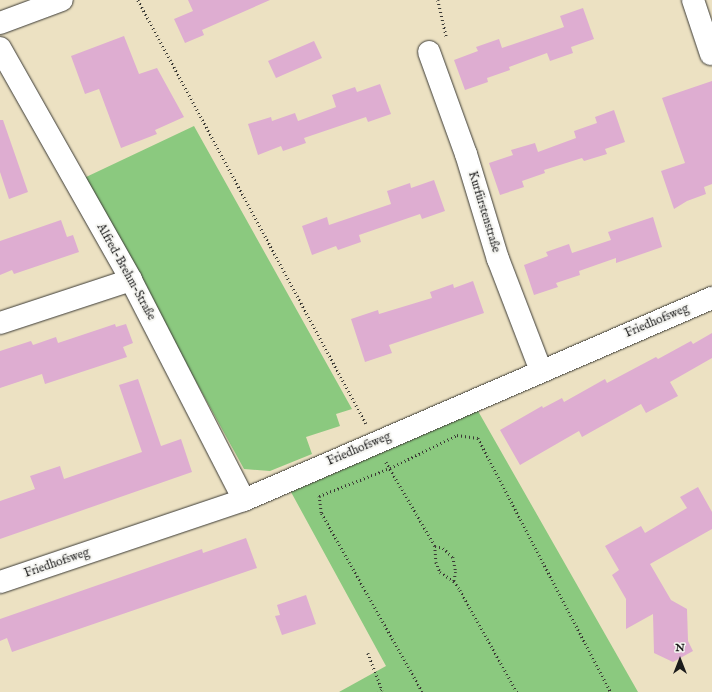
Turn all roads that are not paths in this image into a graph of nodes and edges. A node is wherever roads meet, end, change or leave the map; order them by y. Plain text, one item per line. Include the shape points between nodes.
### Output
1 (62, 0) edge
2 (694, 0) edge
3 (0, 24) edge
4 (0, 48) edge
5 (429, 52) dead end
6 (711, 54) edge
7 (131, 280) junction
8 (712, 298) edge
9 (0, 322) edge
10 (541, 371) junction
11 (244, 500) junction
12 (0, 582) edge

1 - 3 street
2 - 6 street
4 - 7 street, Alfred-Brehm-Straße
5 - 10 street, Kurfürstenstraße via 466,154 498,259
7 - 9 street
7 - 11 street, Alfred-Brehm-Straße
8 - 10 street, Friedhofsweg
10 - 11 street, Friedhofsweg
11 - 12 street, Friedhofsweg

